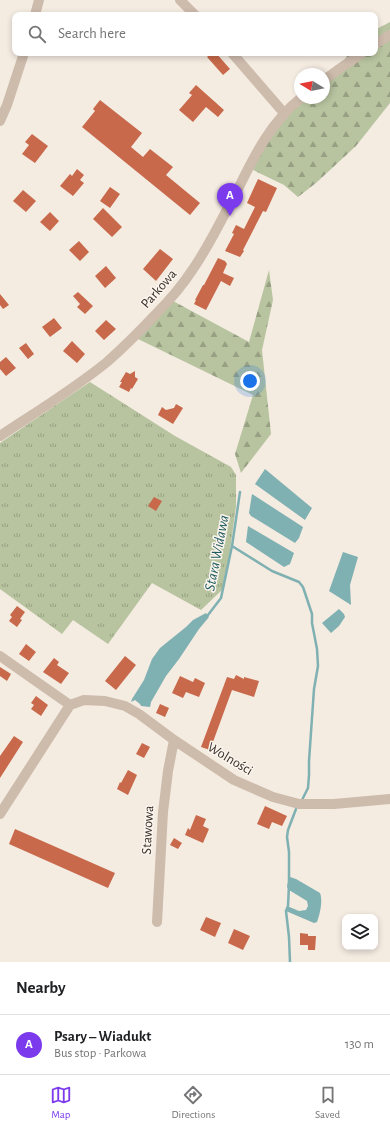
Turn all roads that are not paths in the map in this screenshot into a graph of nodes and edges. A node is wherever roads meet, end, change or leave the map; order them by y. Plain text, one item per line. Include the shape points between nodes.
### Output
1 (39, 0) edge
2 (180, 0) edge
3 (36, 12) edge
4 (192, 12) edge
5 (390, 35) edge
6 (378, 42) edge
7 (23, 56) edge
8 (235, 56) edge
9 (358, 56) edge
10 (330, 76) edge
11 (294, 104) edge
12 (284, 113) junction
13 (0, 121) edge
14 (0, 436) edge
15 (0, 656) edge
16 (70, 705) junction
17 (174, 740) junction
18 (390, 799) edge
19 (0, 814) edge
20 (157, 922) dead end

1 - 3 street
2 - 4 street
5 - 6 street
7 - 13 street
8 - 12 street
9 - 10 street
11 - 12 street, Parkowa
12 - 14 street, Parkowa via 256,154 194,268 170,299 106,362
15 - 16 street
16 - 17 street, Wolności via 84,700 119,704 139,714
16 - 19 street
17 - 18 street, Wolności via 234,780 273,798 299,804
17 - 20 street, Stawowa via 163,812

